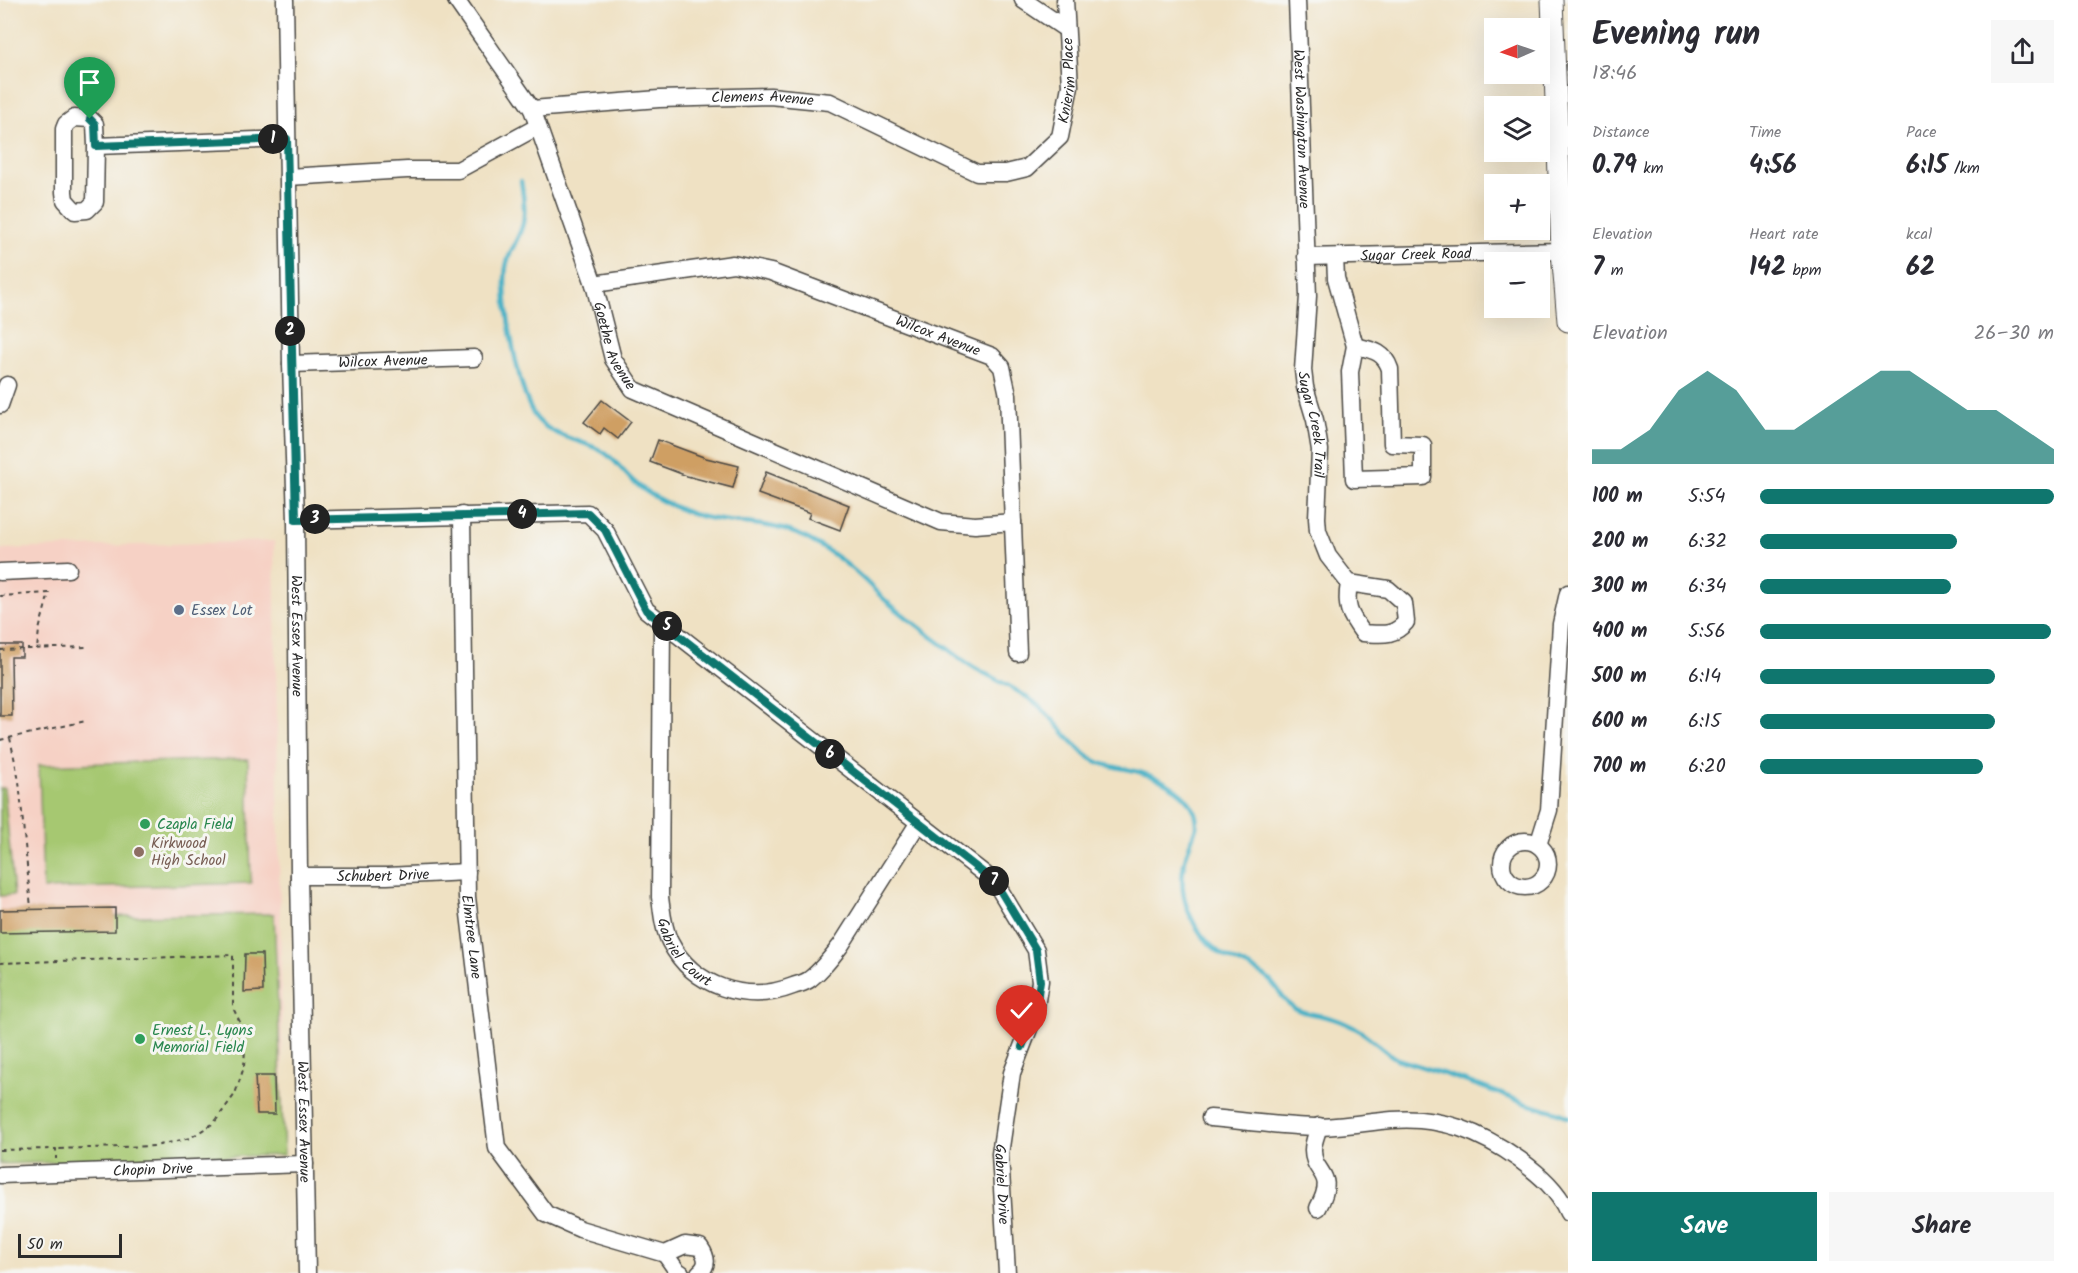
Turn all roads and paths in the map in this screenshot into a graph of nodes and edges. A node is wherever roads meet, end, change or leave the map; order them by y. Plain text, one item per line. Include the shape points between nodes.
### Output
1 (285, 0) edge
2 (456, 0) edge
3 (1023, 0) edge
4 (1065, 0) edge
5 (1297, 0) edge
6 (1552, 0) edge
7 (1066, 29) junction
8 (1562, 91) edge
9 (532, 109) junction
10 (537, 127) junction
11 (287, 139) junction
12 (96, 146) junction
13 (976, 173) joint
14 (288, 177) junction
15 (1562, 251) junction
16 (1306, 257) junction
17 (1335, 257) junction
18 (594, 284) junction
19 (1568, 321) edge
20 (1355, 346) junction
21 (474, 358) dead end
22 (291, 364) junction
23 (7, 385) dead end
24 (0, 405) edge
25 (462, 515) junction
26 (296, 520) junction
27 (1013, 522) junction
28 (68, 569) dead end
29 (0, 572) edge
30 (1348, 583) dead end
31 (1568, 593) edge
32 (0, 597) edge
33 (662, 622) junction
34 (86, 647) dead end
35 (38, 648) junction
36 (0, 650) edge
37 (1018, 653) dead end
38 (86, 721) dead end
39 (10, 738) junction
40 (0, 740) edge
41 (918, 822) junction
42 (1538, 845) dead end
43 (467, 872) junction
44 (298, 876) junction
45 (31, 908) dead end
46 (0, 963) edge
47 (1210, 1118) dead end
48 (1319, 1126) junction
49 (56, 1149) junction
50 (0, 1150) edge
51 (56, 1162) dead end
52 (305, 1164) junction
53 (0, 1175) edge
54 (1318, 1208) dead end
55 (1568, 1213) edge
56 (665, 1254) junction
57 (306, 1273) edge
58 (681, 1273) edge
59 (699, 1273) edge
60 (1007, 1273) edge

1 - 11 street, West Essex Avenue
2 - 9 street, Goethe Avenue
3 - 7 street
4 - 7 street, Knierim Place
5 - 16 street, West Washington Avenue
6 - 8 main road
7 - 13 street, Knierim Place via 1070,86 1060,137 1027,168
8 - 15 main road
9 - 10 street, Goethe Avenue
9 - 13 street, Clemens Avenue via 659,99 770,96 830,102
10 - 14 street via 459,170
10 - 18 street, Goethe Avenue
11 - 12 street
11 - 14 street, West Essex Avenue
12 - 12 street via 95,124 90,119 74,118 66,124 64,192 75,211 87,210 95,202
14 - 22 street, West Essex Avenue
15 - 17 street, Sugar Creek Road
15 - 19 main road
16 - 17 street, Sugar Creek Road
16 - 30 street, Sugar Creek Trail via 1308,296 1303,370 1320,450 1318,531 1328,556
17 - 20 street via 1336,278
18 - 27 street, Goethe Avenue via 613,359 633,389 941,522
18 - 27 street, Wilcox Avenue via 733,264 771,272 992,356 1002,367 1008,395
20 - 20 street via 1350,372 1354,479 1423,477 1423,445 1392,444 1390,369 1386,360 1376,351
21 - 22 street, Wilcox Avenue
22 - 26 street, West Essex Avenue
23 - 24 street
25 - 26 street, Gabriel Drive
25 - 33 street, Gabriel Drive via 588,513 605,530 646,610
25 - 43 street, Elmtree Lane
26 - 44 street, West Essex Avenue
27 - 37 street, Wilcox Avenue
28 - 29 street
31 - 42 street via 1561,624 1549,810
32 - 35 path via 49,593
33 - 41 street, Gabriel Drive
33 - 41 street, Gabriel Court via 660,897 670,942 686,965 732,992 760,994 808,981 841,945
34 - 35 path
35 - 36 path
38 - 39 path
39 - 40 path
39 - 45 path via 19,781
41 - 60 street, Gabriel Drive via 995,882 1036,950 1039,992 1012,1073 1000,1154
43 - 44 street, Schubert Drive
43 - 56 street, Elmtree Lane via 496,1148 546,1214 580,1229
44 - 52 street, West Essex Avenue
46 - 49 path via 232,955 234,1008 245,1047 244,1067 235,1094 214,1123 190,1138 155,1146
47 - 48 street
48 - 54 street via 1313,1151 1327,1183
48 - 55 street via 1418,1119 1468,1130 1495,1143 1542,1177
49 - 50 path
49 - 51 path
52 - 53 street, Chopin Drive
52 - 57 street, West Essex Avenue
56 - 58 street
56 - 59 street via 686,1245 700,1247 706,1261

